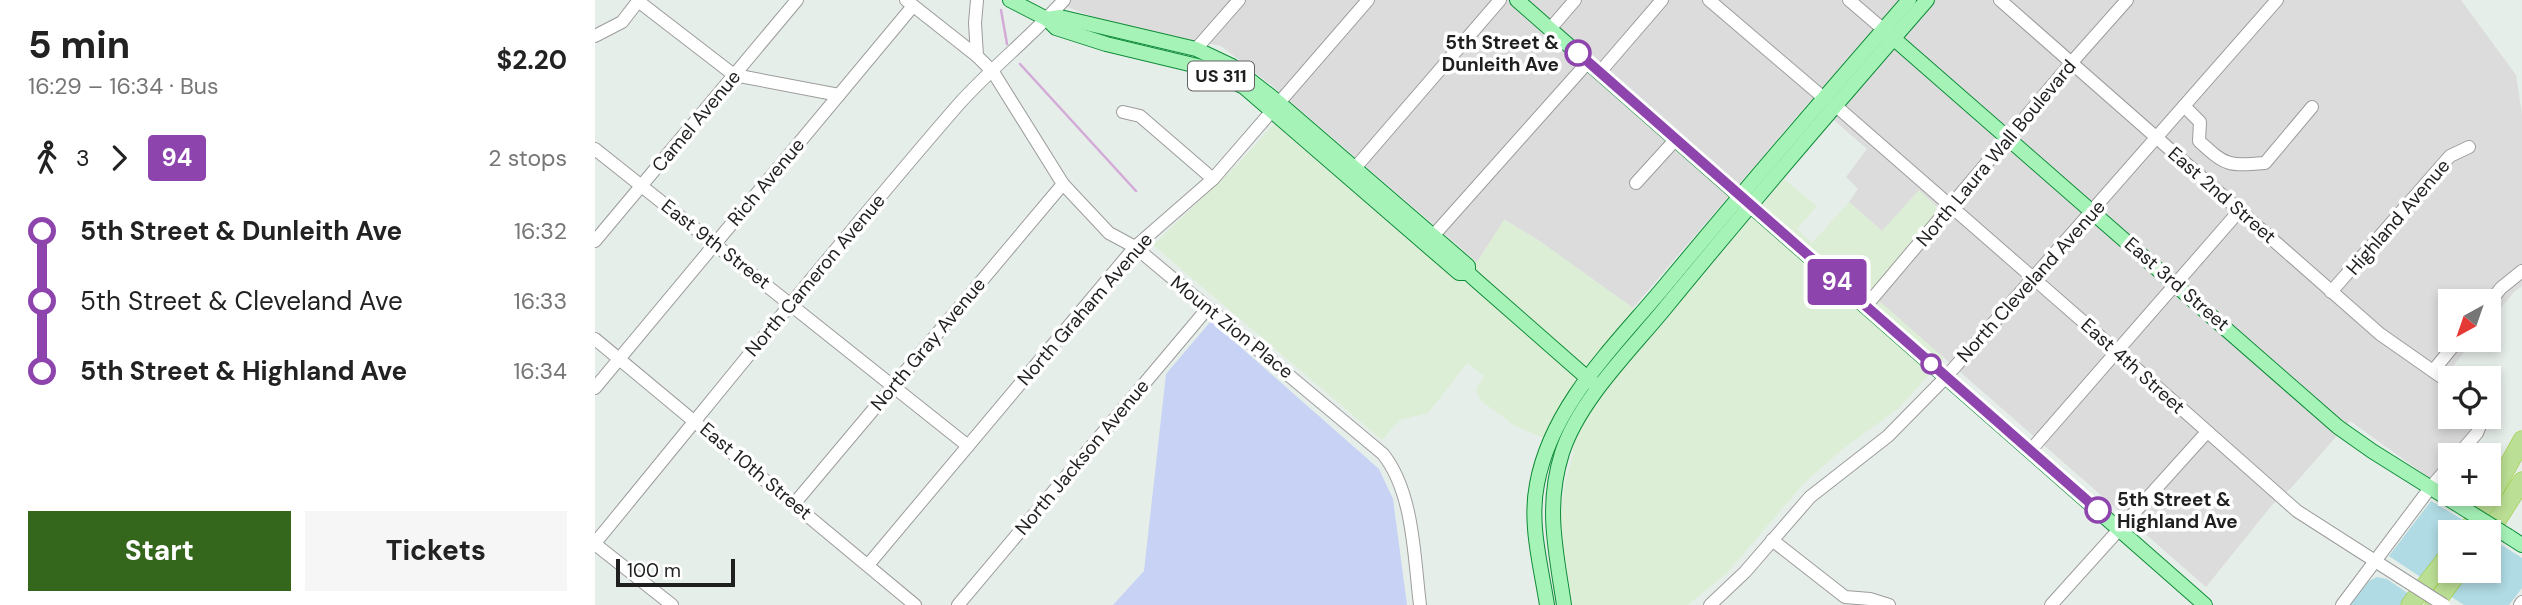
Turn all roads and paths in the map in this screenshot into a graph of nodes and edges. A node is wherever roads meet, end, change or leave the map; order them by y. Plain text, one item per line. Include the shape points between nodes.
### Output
1 (797, 0) edge
2 (977, 0) edge
3 (1010, 0) edge
4 (1064, 0) edge
5 (1238, 0) edge
6 (1368, 0) edge
7 (1500, 0) edge
8 (1517, 0) edge
9 (1575, 0) edge
10 (1662, 0) edge
11 (1709, 0) edge
12 (1849, 0) edge
13 (1909, 0) edge
14 (1927, 0) edge
15 (2000, 0) edge
16 (2127, 0) edge
17 (2277, 0) edge
18 (638, 1) edge
19 (910, 3) edge
20 (1047, 19) junction
21 (1551, 29) junction
22 (1889, 34) junction
23 (595, 36) edge
24 (1131, 49) junction
25 (1196, 49) junction
26 (977, 56) junction
27 (1588, 62) junction
28 (2071, 62) junction
29 (993, 72) junction
30 (1600, 72) junction
31 (734, 75) junction
32 (839, 95) junction
33 (1830, 103) junction
34 (1275, 106) junction
35 (2183, 106) junction
36 (2312, 107) dead end
37 (1123, 112) dead end
38 (2009, 137) junction
39 (2157, 138) junction
40 (1676, 139) junction
41 (2469, 147) dead end
42 (595, 149) edge
43 (1355, 168) junction
44 (1213, 179) junction
45 (1636, 183) dead end
46 (1063, 184) junction
47 (642, 186) junction
48 (1746, 202) junction
49 (1951, 207) junction
50 (2093, 210) junction
51 (2240, 210) junction
52 (1433, 236) junction
53 (595, 241) edge
54 (715, 243) junction
55 (1135, 247) junction
56 (2522, 271) edge
57 (1468, 272) junction
58 (2033, 278) junction
59 (2176, 284) junction
60 (2500, 289) edge
61 (2331, 292) junction
62 (791, 303) junction
63 (1866, 306) junction
64 (1207, 309) junction
65 (595, 338) edge
66 (2117, 352) junction
67 (2448, 352) edge
68 (619, 358) junction
69 (2433, 371) junction
70 (2438, 375) edge
71 (1946, 377) junction
72 (1587, 378) junction
73 (892, 387) junction
74 (595, 388) edge
75 (1599, 388) junction
76 (696, 421) junction
77 (2479, 429) edge
78 (2207, 432) junction
79 (2522, 440) edge
80 (2468, 443) edge
81 (968, 446) junction
82 (2030, 451) junction
83 (2438, 479) edge
84 (2522, 481) edge
85 (2430, 488) junction
86 (794, 503) junction
87 (2474, 520) edge
88 (2497, 520) edge
89 (2119, 529) junction
90 (1772, 540) junction
91 (595, 543) edge
92 (2522, 545) edge
93 (2375, 561) junction
94 (868, 565) junction
95 (2438, 569) edge
96 (2451, 583) edge
97 (672, 605) edge
98 (915, 605) edge
99 (958, 605) edge
100 (1420, 605) edge
101 (1547, 605) edge
102 (1564, 605) edge
103 (1710, 605) edge
104 (1889, 605) edge
105 (2052, 605) edge
106 (2205, 605) edge
107 (2342, 605) edge
108 (2410, 605) edge
109 (2434, 605) edge
110 (2444, 605) edge

1 - 31 street, Camel Avenue
2 - 26 street
3 - 20 main road, US 311
4 - 20 street, North Cameron Avenue
5 - 25 street
6 - 34 street, North Graham Avenue
7 - 43 street
8 - 21 main road
9 - 21 street
10 - 30 street
11 - 33 street, East 4th Street
12 - 22 street, East 3rd Street
13 - 22 main road
14 - 22 main road
15 - 28 street, East 2nd Street
16 - 28 street, North Laura Wall Boulevard
17 - 35 street, North Cleveland Avenue
18 - 23 street via 622,22
18 - 31 street
19 - 26 street, Mount Zion Place
19 - 32 street, Rich Avenue
20 - 24 main road, US 311 via 1056,28
20 - 25 main road, US 311 via 1060,17
20 - 29 street, North Cameron Avenue
21 - 27 main road
22 - 33 main road
22 - 38 main road, East 3rd Street
24 - 25 main road via 1137,43 1183,53
24 - 34 main road, US 311 via 1206,68
25 - 34 main road, US 311 via 1232,66
26 - 29 street, Mount Zion Place
27 - 30 main road
27 - 52 street
28 - 38 street, North Laura Wall Boulevard
28 - 39 street, East 2nd Street
29 - 46 street, Mount Zion Place
29 - 62 street, North Cameron Avenue via 961,102
30 - 40 main road
31 - 32 street
31 - 47 street, Camel Avenue
32 - 54 street, Rich Avenue
33 - 48 main road
33 - 49 street, East 4th Street
34 - 43 main road, US 311
34 - 44 street, North Graham Avenue
34 - 57 main road, US 311 via 1459,273
35 - 36 street via 2200,122 2199,141 2222,162 2237,165 2265,163
35 - 39 street, North Cleveland Avenue
37 - 44 street via 1140,116
38 - 49 street, North Laura Wall Boulevard
38 - 50 main road, East 3rd Street
39 - 50 street, North Cleveland Avenue
39 - 51 street, East 2nd Street
40 - 45 street
40 - 48 main road
41 - 61 street, Highland Avenue via 2450,156
42 - 47 street, East 9th Street
43 - 52 main road, US 311
44 - 55 street, North Graham Avenue
46 - 55 street, Mount Zion Place via 1109,233
46 - 73 street, North Gray Avenue
47 - 53 street, Camel Avenue
47 - 54 street, East 9th Street
48 - 63 main road
48 - 72 main road
48 - 75 main road
49 - 58 street, East 4th Street
49 - 63 street, North Laura Wall Boulevard
50 - 58 street, North Cleveland Avenue
50 - 59 main road, East 3rd Street
51 - 59 street
51 - 61 street, East 2nd Street
52 - 57 main road, US 311 via 1468,266
54 - 62 street, East 9th Street
54 - 68 street, Rich Avenue
55 - 64 street, Mount Zion Place
55 - 81 street, North Graham Avenue
56 - 60 street
57 - 72 main road, US 311
58 - 66 street, East 4th Street
58 - 71 street, North Cleveland Avenue
59 - 66 street
59 - 85 main road, East 3rd Street via 2338,427
61 - 69 street, East 2nd Street
62 - 73 street, East 9th Street
62 - 76 street, North Cameron Avenue
63 - 71 main road
64 - 99 street, North Jackson Avenue
64 - 100 street, Mount Zion Place via 1390,463 1406,503
65 - 68 street, East 10th Street
66 - 78 street, East 4th Street
66 - 82 street
67 - 69 street
68 - 74 street, Rich Avenue
68 - 76 street, East 10th Street
69 - 70 street, East 2nd Street
71 - 82 main road
71 - 90 street, North Cleveland Avenue via 1888,436 1810,497
72 - 75 main road, US 311
72 - 101 main road via 1548,447 1537,484 1534,523
73 - 81 street, East 9th Street
73 - 86 street, North Gray Avenue
75 - 102 main road via 1562,452 1554,487 1551,522
76 - 86 street, East 10th Street
76 - 91 street, North Cameron Avenue
77 - 80 street
78 - 89 street
78 - 93 street, East 4th Street via 2297,511
79 - 87 highway
81 - 94 street, North Graham Avenue
82 - 89 main road
83 - 85 street
84 - 88 highway
85 - 92 main road, East 3rd Street, bridge
85 - 93 street
86 - 94 street, East 10th Street
89 - 105 street
89 - 106 main road
90 - 103 street, North Cleveland Avenue
90 - 104 street via 1845,597
91 - 97 street
93 - 107 street
93 - 110 street, East 4th Street, bridge
94 - 98 street, East 10th Street
95 - 108 highway
96 - 109 highway

